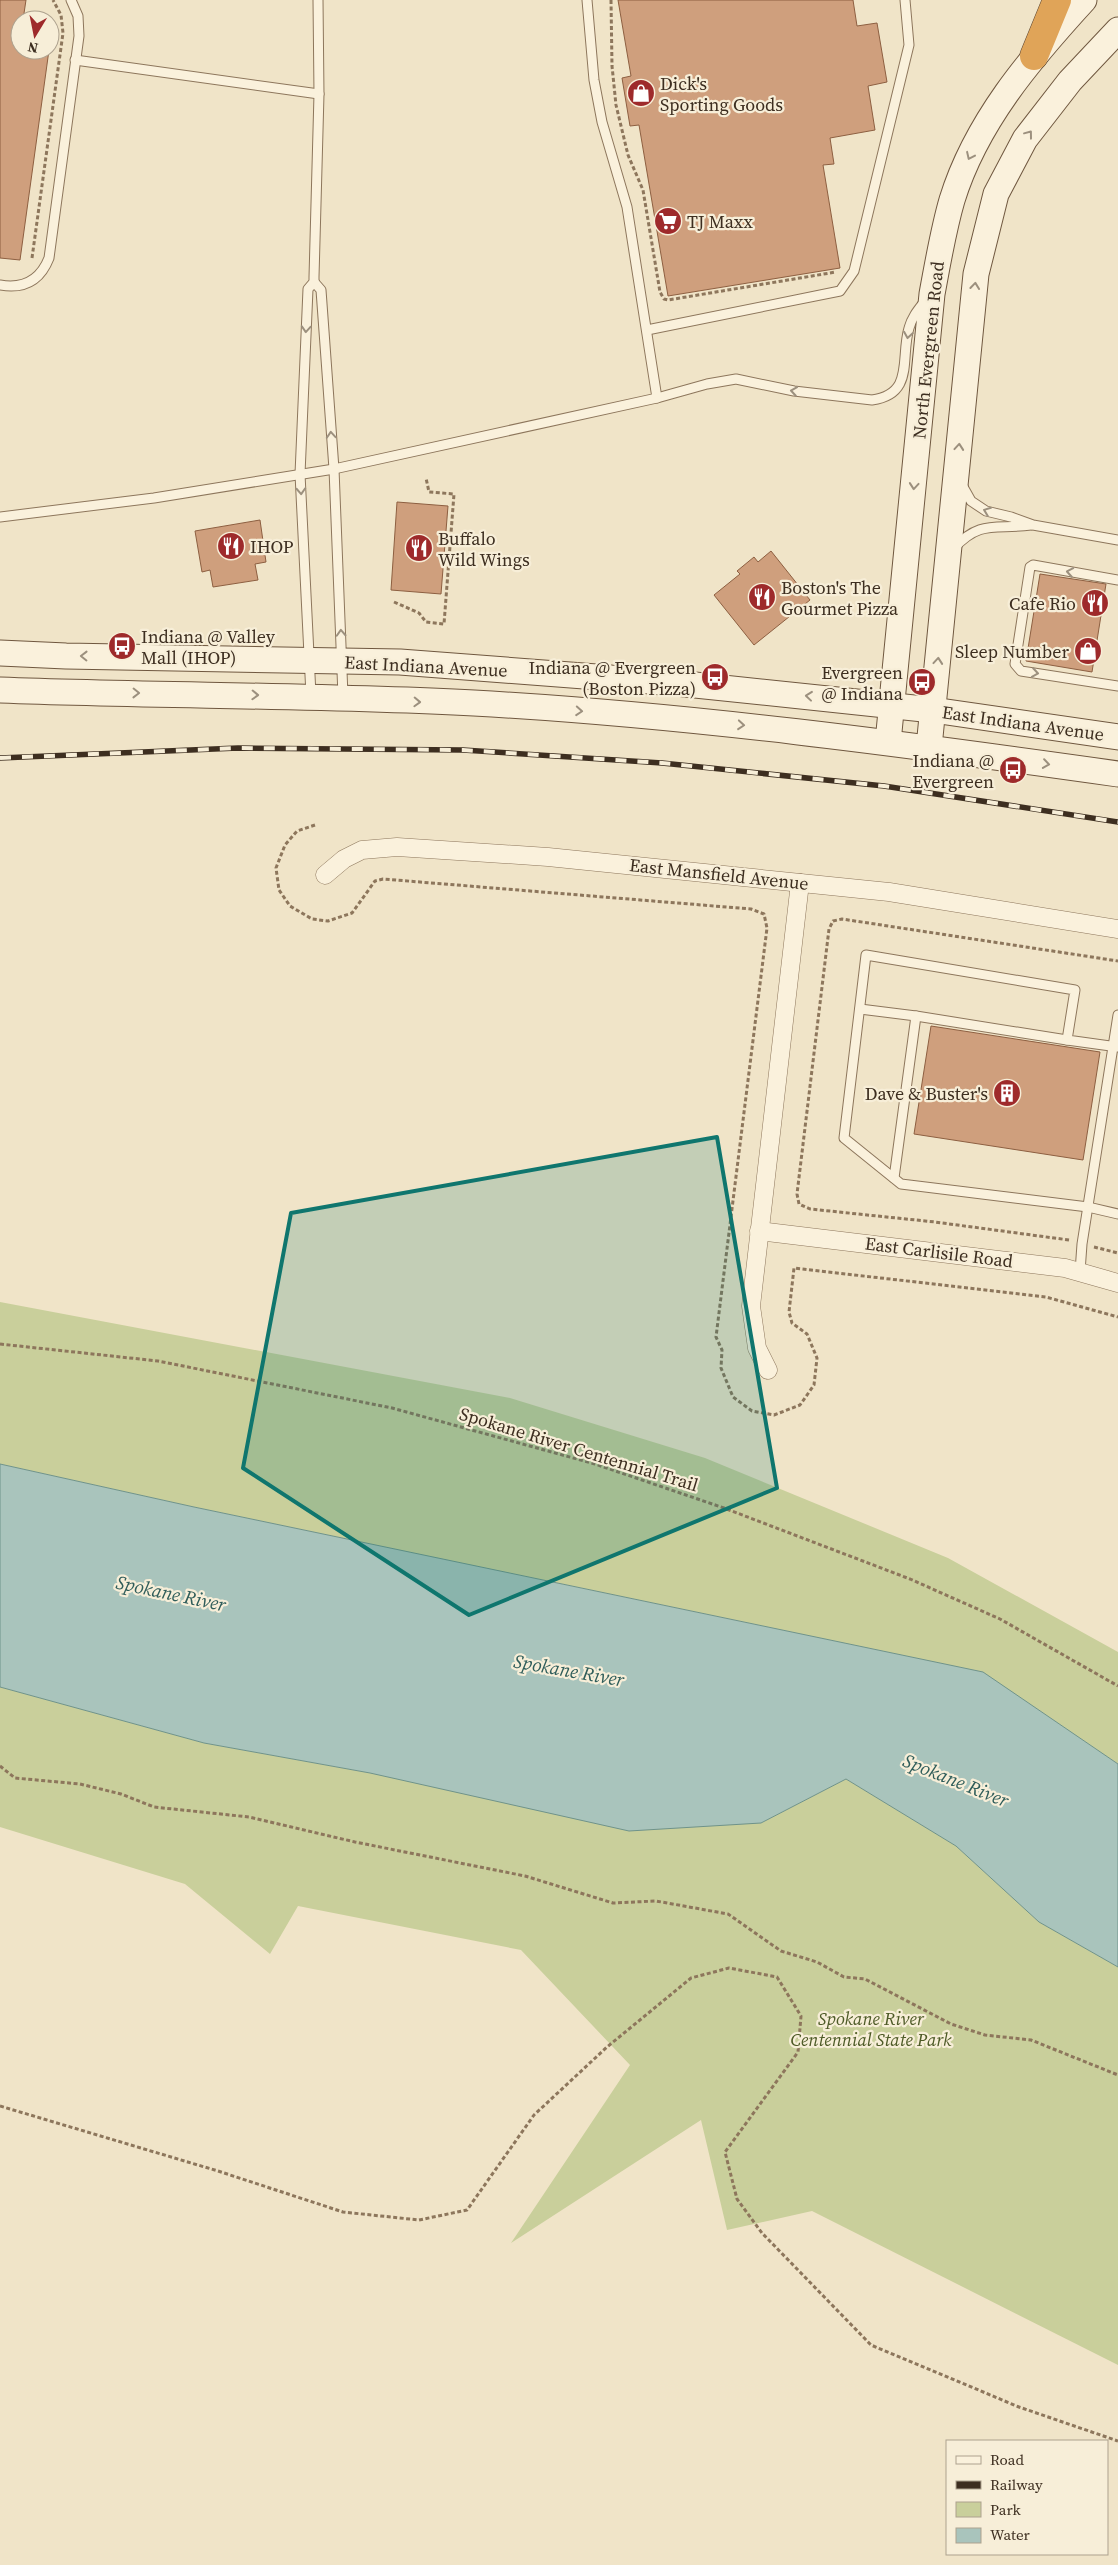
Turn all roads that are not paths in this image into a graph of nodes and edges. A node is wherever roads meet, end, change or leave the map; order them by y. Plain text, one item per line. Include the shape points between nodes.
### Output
1 (71, 0) edge
2 (318, 0) edge
3 (587, 0) edge
4 (905, 0) edge
5 (1057, 0) edge
6 (1084, 0) edge
7 (1118, 30) edge
8 (1034, 56) junction
9 (75, 60) junction
10 (319, 94) junction
11 (314, 282) junction
12 (0, 285) edge
13 (932, 294) junction
14 (647, 330) junction
15 (657, 398) junction
16 (334, 469) junction
17 (300, 474) junction
18 (957, 474) junction
19 (0, 517) edge
20 (1033, 525) junction
21 (1118, 540) edge
22 (948, 554) junction
23 (1118, 580) edge
24 (0, 653) edge
25 (310, 660) junction
26 (342, 660) junction
27 (1118, 686) edge
28 (0, 690) edge
29 (311, 698) junction
30 (343, 699) junction
31 (892, 705) junction
32 (933, 710) junction
33 (1118, 737) edge
34 (888, 742) junction
35 (929, 747) junction
36 (1118, 774) edge
37 (325, 875) dead end
38 (800, 883) junction
39 (1118, 929) edge
40 (860, 1009) junction
41 (1118, 1015) edge
42 (916, 1016) junction
43 (1068, 1040) junction
44 (1115, 1047) edge
45 (894, 1178) junction
46 (1088, 1207) junction
47 (1118, 1214) edge
48 (759, 1230) junction
49 (1080, 1272) junction
50 (1118, 1283) edge
51 (768, 1370) dead end

1 - 9 lane via 79,25
2 - 10 lane
3 - 14 lane via 594,80 602,122 627,207
4 - 14 lane via 909,45 854,271 840,291
5 - 8 highway
6 - 8 main road, North Evergreen Road
18 -> 7 main road via 976,274 996,194 1025,139 1070,82
8 -> 13 main road, North Evergreen Road via 1013,83 975,145 962,174 944,232
9 - 10 lane
9 - 12 lane via 48,258 41,273 29,283 17,287
10 - 11 lane
16 -> 11 lane via 321,290
11 -> 17 lane via 308,289
13 -> 15 lane via 913,315 901,384 881,399 794,391 736,379
13 -> 31 main road, North Evergreen Road
14 - 15 lane
15 - 16 lane
16 - 17 lane
26 -> 16 lane
17 - 19 lane via 154,498
17 -> 25 lane
20 -> 18 lane via 977,507
18 - 22 main road
20 - 21 lane
20 - 22 lane via 994,526 971,532
32 -> 22 main road
23 -> 27 lane via 1030,567 1015,664 1022,671
25 -> 24 main road, East Indiana Avenue
25 - 26 main road, East Indiana Avenue
25 - 29 lane
26 - 30 lane
31 -> 26 main road, East Indiana Avenue via 676,683
28 -> 29 main road, East Indiana Avenue
29 - 30 main road, East Indiana Avenue
30 -> 34 main road, East Indiana Avenue via 638,715
31 - 32 main road, East Indiana Avenue
31 - 34 main road, North Evergreen Road
32 - 33 main road, East Indiana Avenue
32 - 35 main road
34 - 35 main road, East Indiana Avenue
35 -> 36 main road, East Indiana Avenue
37 - 38 street, East Mansfield Avenue via 344,859 362,850 397,847 548,856
38 - 39 street, East Mansfield Avenue via 889,892
38 - 48 street
40 - 42 lane
40 - 43 lane via 866,955 1075,990
40 - 45 lane via 844,1138
41 - 44 lane
42 - 43 lane
42 - 45 lane
43 - 44 lane
44 - 46 lane
45 - 46 lane via 901,1184
46 - 47 lane
46 - 49 lane
48 - 49 street, East Carlisile Road
48 - 51 street via 751,1306 757,1348
49 - 50 street, East Carlisile Road

